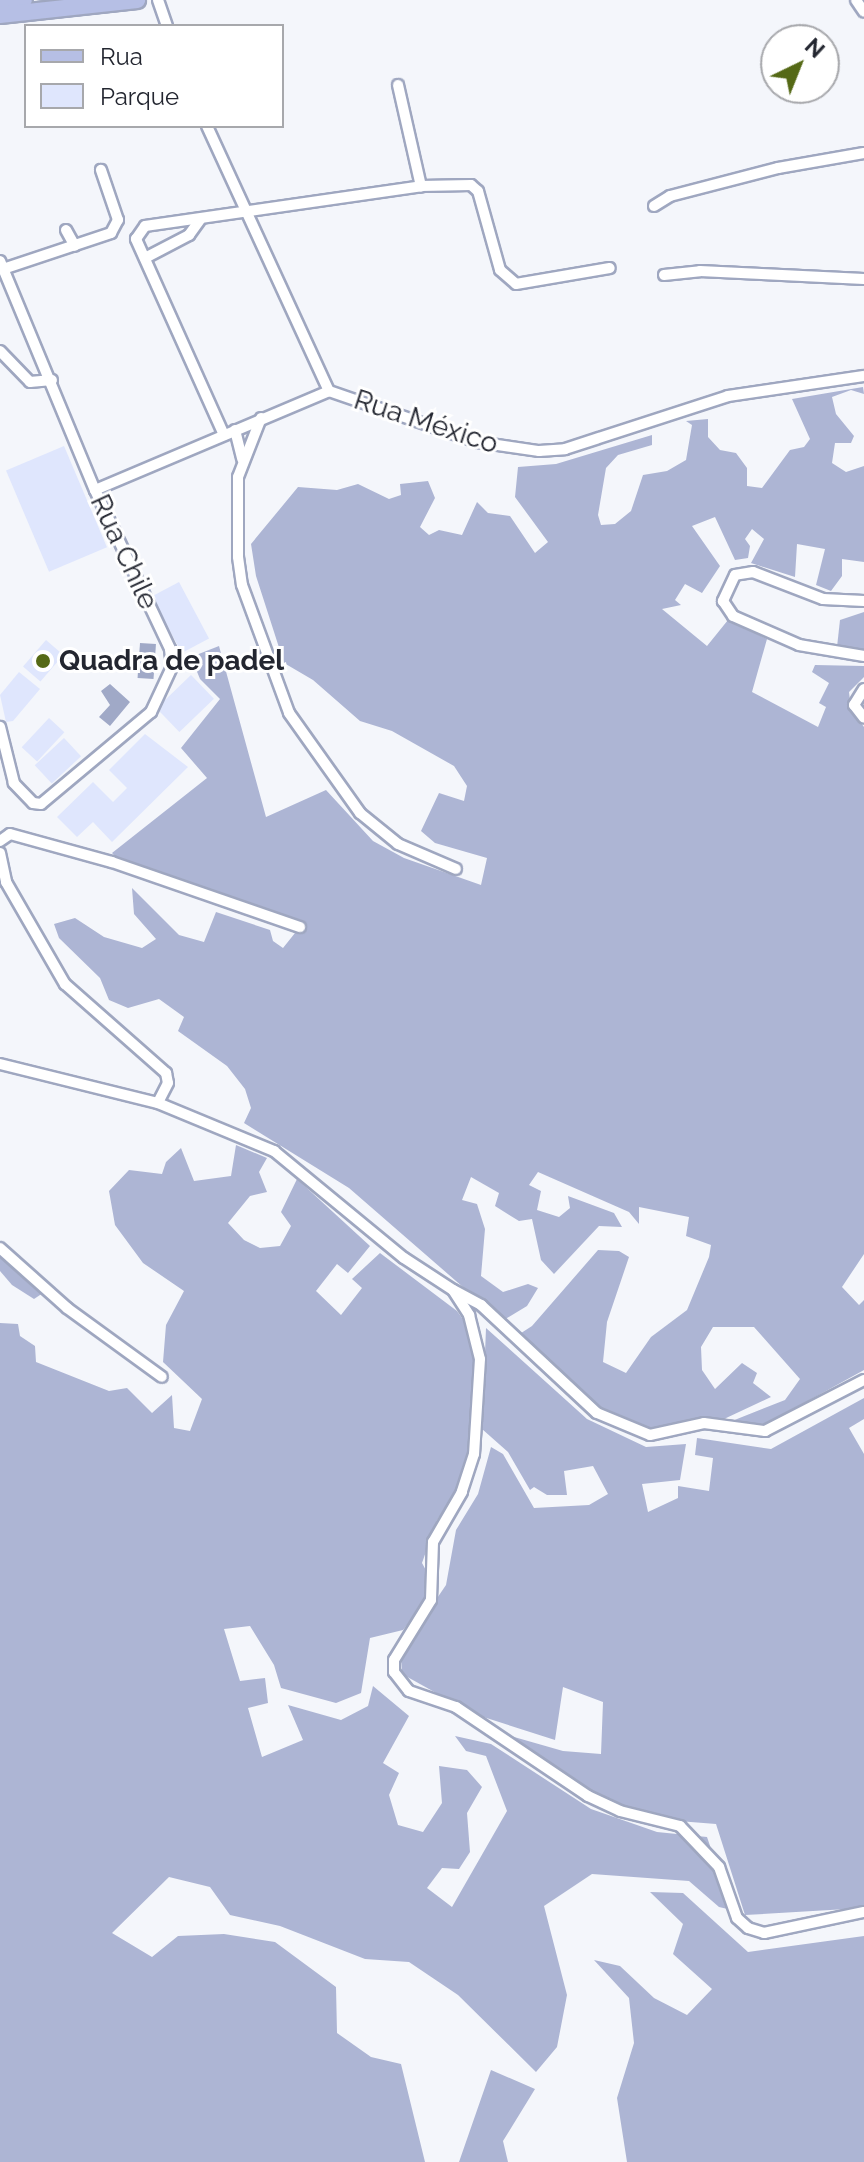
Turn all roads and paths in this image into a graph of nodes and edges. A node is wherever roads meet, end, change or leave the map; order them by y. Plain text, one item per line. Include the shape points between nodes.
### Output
1 (24, 0) edge
2 (137, 0) edge
3 (158, 0) edge
4 (856, 0) edge
5 (0, 3) edge
6 (864, 12) edge
7 (0, 15) edge
8 (166, 24) edge
9 (398, 85) dead end
10 (208, 128) edge
11 (864, 153) edge
12 (101, 170) dead end
13 (421, 186) junction
14 (654, 206) dead end
15 (242, 211) junction
16 (200, 220) junction
17 (66, 230) dead end
18 (75, 246) junction
19 (145, 258) junction
20 (2, 265) edge
21 (610, 268) dead end
22 (664, 275) dead end
23 (864, 279) edge
24 (0, 351) edge
25 (864, 376) edge
26 (52, 380) junction
27 (329, 391) junction
28 (261, 418) junction
29 (235, 430) junction
30 (224, 435) junction
31 (242, 459) junction
32 (95, 490) junction
33 (864, 601) edge
34 (864, 656) edge
35 (864, 689) edge
36 (864, 718) edge
37 (0, 727) edge
38 (0, 841) edge
39 (0, 853) edge
40 (456, 869) dead end
41 (300, 927) dead end
42 (0, 1064) edge
43 (158, 1103) junction
44 (0, 1248) edge
45 (453, 1290) junction
46 (162, 1377) dead end
47 (864, 1380) edge
48 (864, 1912) edge

1 - 5 main road
2 - 7 main road
3 - 8 street
4 - 6 street
9 - 13 street
10 - 15 street
11 - 14 street via 778,168 670,196
12 - 18 street via 117,228
13 - 15 street
13 - 21 street via 471,185 478,191 500,270 516,284
15 - 16 street
15 - 27 street
16 - 19 street via 189,235
16 - 19 street via 145,226 136,239
17 - 18 street
18 - 20 street
19 - 30 street
20 - 26 street, Rua Chile
22 - 23 street via 700,271
24 - 26 street via 30,382
25 - 27 street, Rua México via 728,396 565,449 539,451 477,442
26 - 32 street, Rua Chile
27 - 28 street, Rua México
28 - 29 street, Rua México
28 - 31 street
29 - 30 street, Rua México
29 - 31 street
30 - 32 street, Rua México
31 - 40 street via 242,585 289,713 360,813 398,844
32 - 37 street, Rua Chile via 170,649 172,667 151,712 41,804 33,803 14,783
33 - 34 street via 823,599 753,572 735,575 727,588 726,609 754,627 816,652
35 - 36 street via 854,705
38 - 41 street via 10,834 112,862
39 - 43 street via 6,882 65,984 166,1073 168,1083
42 - 43 street
43 - 45 street via 295,1163 342,1210
44 - 46 street via 67,1308
45 - 47 street via 481,1305 587,1406 634,1431 660,1434 704,1423 765,1431
45 - 48 street via 469,1315 480,1359 472,1469 433,1542 431,1600 400,1645 394,1672 418,1698 456,1707 588,1796 620,1811 680,1826 719,1867 737,1918 748,1928 764,1933

